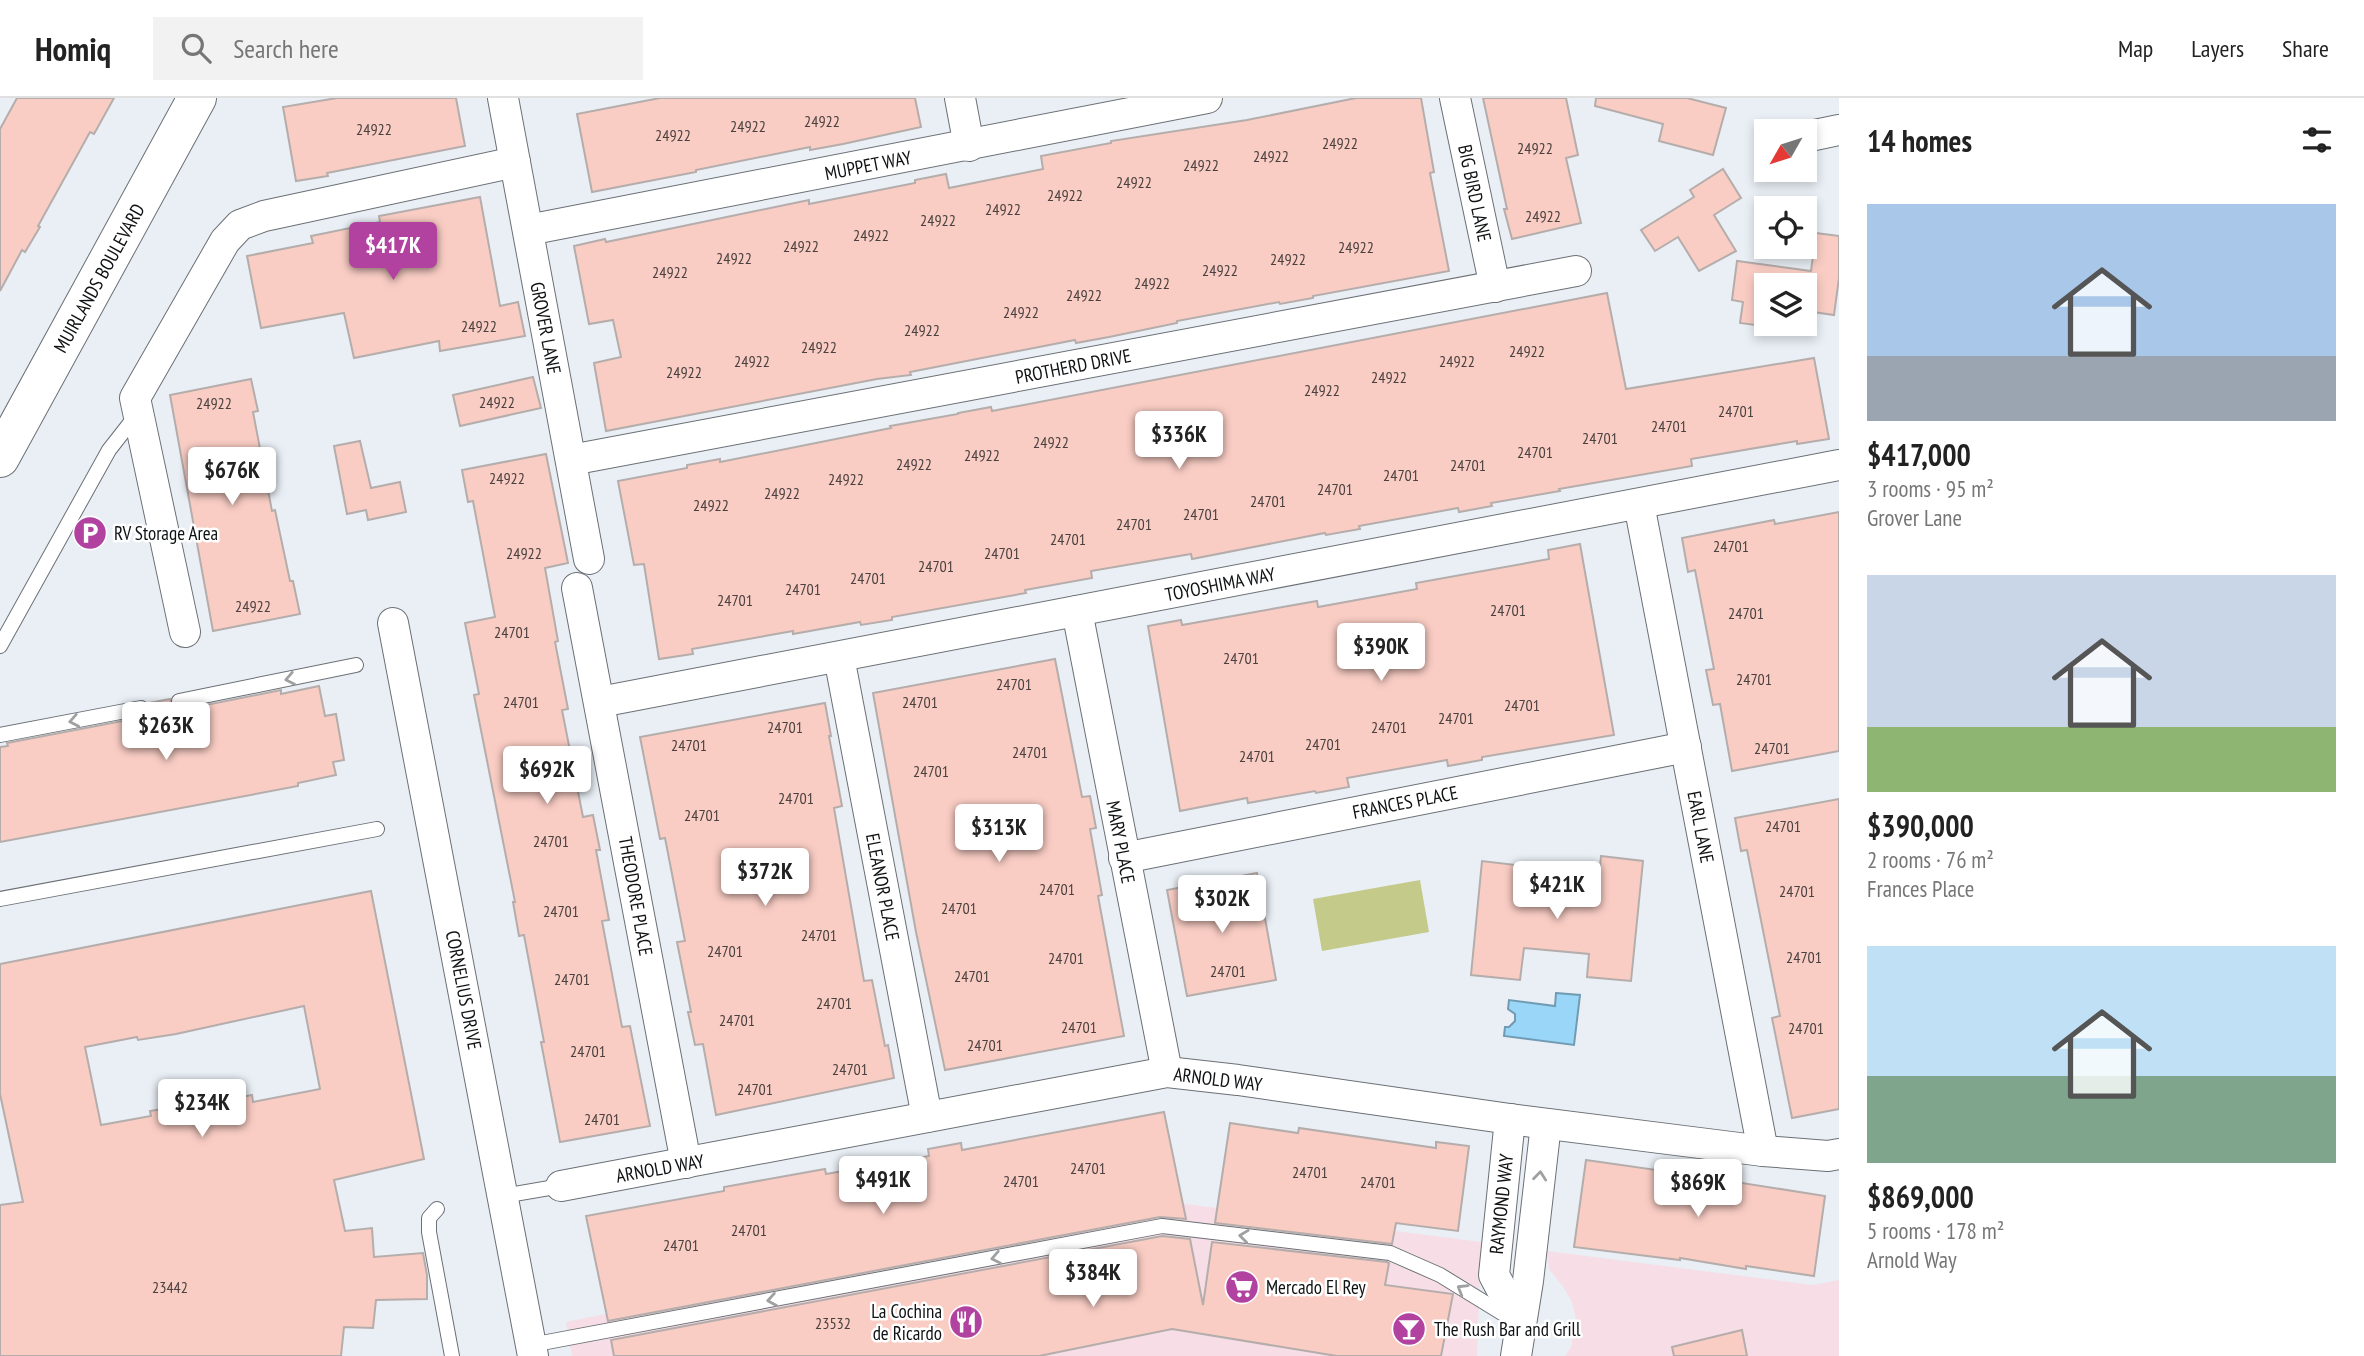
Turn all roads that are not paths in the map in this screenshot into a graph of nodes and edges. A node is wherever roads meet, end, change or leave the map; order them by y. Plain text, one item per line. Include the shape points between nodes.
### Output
1 (197, 98) edge
2 (503, 98) edge
3 (960, 98) edge
4 (1207, 98) edge
5 (1455, 98) edge
6 (1839, 130) edge
7 (1817, 134) edge
8 (969, 146) junction
9 (515, 162) junction
10 (528, 230) junction
11 (1576, 271) dead end
12 (1495, 287) junction
13 (138, 413) junction
14 (0, 458) edge
15 (571, 460) junction
16 (1839, 466) edge
17 (1639, 504) junction
18 (589, 559) dead end
19 (577, 588) dead end
20 (1077, 611) junction
21 (393, 623) dead end
22 (185, 632) dead end
23 (0, 646) edge
24 (839, 657) junction
25 (356, 665) dead end
26 (179, 701) dead end
27 (600, 702) junction
28 (141, 708) dead end
29 (0, 735) edge
30 (1686, 747) junction
31 (377, 829) dead end
32 (1124, 858) junction
33 (0, 899) edge
34 (1167, 1072) junction
35 (927, 1117) junction
36 (1510, 1119) junction
37 (1546, 1124) junction
38 (1763, 1151) junction
39 (1839, 1154) edge
40 (686, 1163) junction
41 (561, 1186) joint
42 (503, 1196) junction
43 (437, 1209) dead end
44 (1520, 1324) junction
45 (532, 1350) edge
46 (452, 1356) edge
47 (1516, 1356) edge

1 - 14 main road, MUIRLANDS BOULEVARD
2 - 9 street, GROVER LANE
3 - 8 street
4 - 8 street, MUPPET WAY
5 - 12 street, BIG BIRD LANE
6 - 7 street
8 - 10 street, MUPPET WAY
9 - 10 street, GROVER LANE
9 - 13 street via 240,225 225,241 135,398
10 - 15 street, GROVER LANE
11 - 12 street, PROTHERD DRIVE
12 - 15 street, PROTHERD DRIVE
13 - 22 street
13 - 23 lane via 109,450
15 - 18 street, GROVER LANE
16 - 17 street, TOYOSHIMA WAY
17 - 20 street, TOYOSHIMA WAY
17 - 30 street, EARL LANE
19 - 27 street, THEODORE PLACE
20 - 24 street, TOYOSHIMA WAY
20 - 32 street, MARY PLACE
21 - 42 street, CORNELIUS DRIVE
24 - 27 street, TOYOSHIMA WAY
24 - 35 street, ELEANOR PLACE
25 -> 26 lane
27 - 40 street, THEODORE PLACE
28 -> 29 lane
30 - 32 street, FRANCES PLACE
30 - 38 street, EARL LANE
31 - 33 lane
32 - 34 street, MARY PLACE
34 - 35 street, ARNOLD WAY
34 - 36 street, ARNOLD WAY
35 - 40 street, ARNOLD WAY
36 - 37 street, ARNOLD WAY
36 - 44 street, RAYMOND WAY via 1494,1275
37 - 38 street, ARNOLD WAY
44 -> 37 street, RAYMOND WAY
38 - 39 street, ARNOLD WAY
40 - 41 street, ARNOLD WAY
41 - 42 lane
42 - 45 street, CORNELIUS DRIVE
43 - 46 lane via 429,1218 429,1232
44 -> 45 lane via 1440,1275 1390,1253 1162,1226
44 - 47 street, RAYMOND WAY

